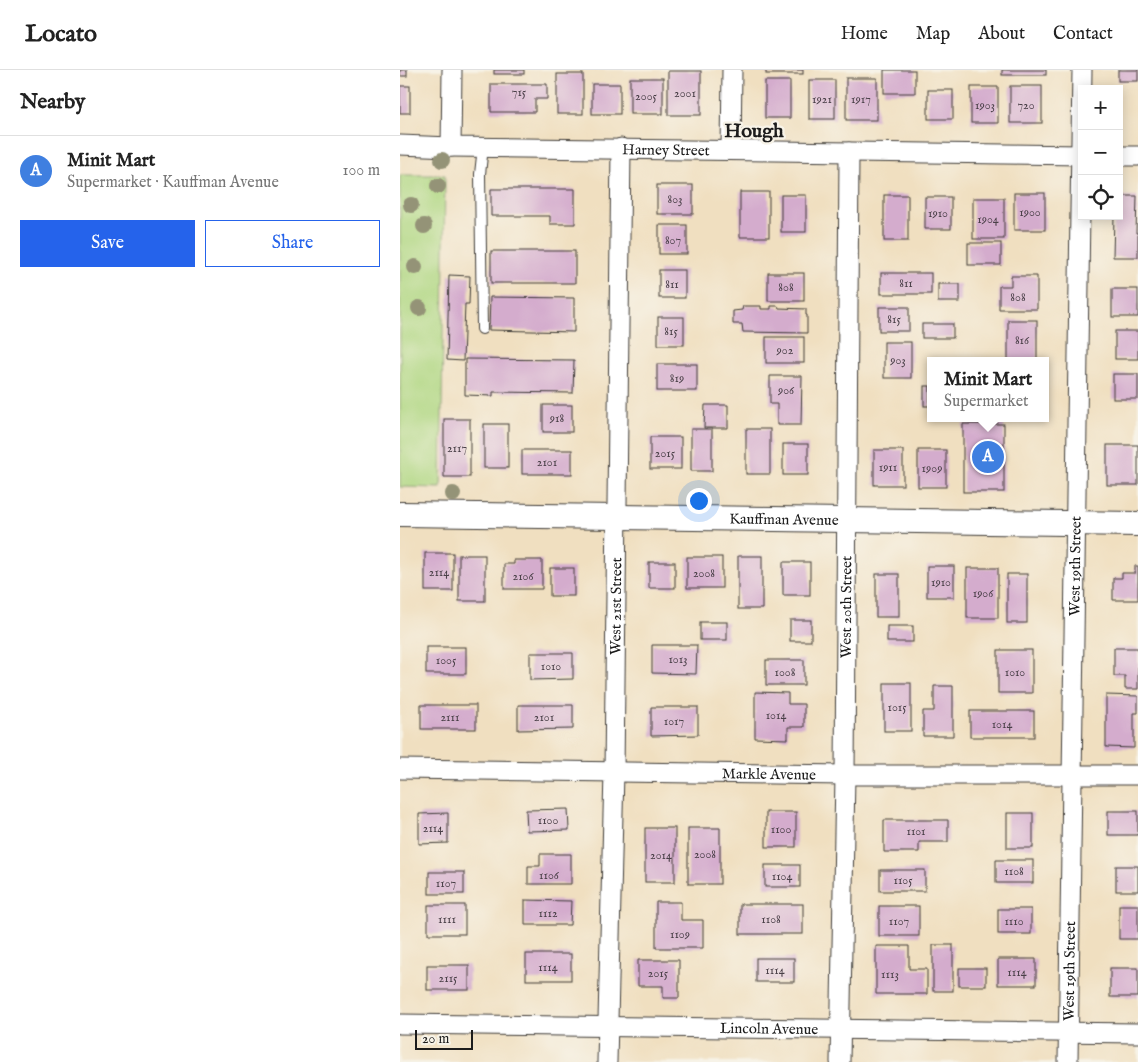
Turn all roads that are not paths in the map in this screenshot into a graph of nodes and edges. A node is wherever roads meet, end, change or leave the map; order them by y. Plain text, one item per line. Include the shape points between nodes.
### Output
1 (452, 70) edge
2 (732, 70) edge
3 (1082, 70) edge
4 (1081, 130) edge
5 (400, 145) edge
6 (451, 147) junction
7 (483, 147) junction
8 (621, 148) junction
9 (731, 150) junction
10 (849, 152) junction
11 (1078, 155) edge
12 (1123, 156) edge
13 (1138, 156) edge
14 (1081, 175) edge
15 (482, 328) dead end
16 (400, 514) edge
17 (617, 517) junction
18 (847, 520) junction
19 (1076, 523) junction
20 (1138, 524) edge
21 (400, 769) edge
22 (614, 772) junction
23 (845, 775) junction
24 (1073, 775) junction
25 (1138, 776) edge
26 (400, 1024) edge
27 (608, 1025) junction
28 (840, 1028) junction
29 (1068, 1032) junction
30 (1138, 1033) edge
31 (606, 1062) edge
32 (840, 1062) edge
33 (1068, 1062) edge

1 - 6 street
2 - 9 street
3 - 4 street, West 19th Street
5 - 6 street, Harney Street
6 - 7 street, Harney Street
7 - 8 street, Harney Street
7 - 15 lane via 480,174
8 - 9 street, Harney Street
8 - 17 street, West 21st Street
9 - 10 street, Harney Street
10 - 11 street, Harney Street
10 - 18 street, West 20th Street
12 - 13 street
14 - 19 street, West 19th Street
16 - 17 street, Kauffman Avenue
17 - 18 street, Kauffman Avenue
17 - 22 street, West 21st Street
18 - 19 street, Kauffman Avenue
18 - 23 street, West 20th Street
19 - 20 street, Kauffman Avenue
19 - 24 street, West 19th Street
21 - 22 street, Markle Avenue
22 - 23 street, Markle Avenue
22 - 27 street, West 21st Street
23 - 24 street, Markle Avenue
23 - 28 street, West 20th Street
24 - 25 street, Markle Avenue
24 - 29 street, West 19th Street
26 - 27 street, Lincoln Avenue
27 - 28 street, Lincoln Avenue
27 - 31 street, West 21st Street
28 - 29 street, Lincoln Avenue
28 - 32 street, West 20th Street
29 - 30 street, Lincoln Avenue
29 - 33 street, West 19th Street

